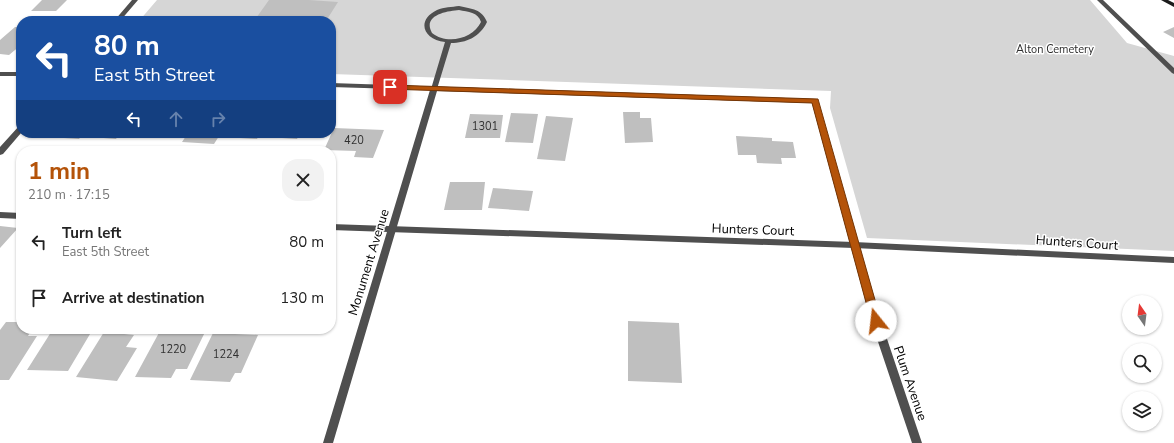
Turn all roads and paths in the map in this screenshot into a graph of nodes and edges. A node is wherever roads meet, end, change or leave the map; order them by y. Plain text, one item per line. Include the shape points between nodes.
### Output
1 (136, 0) edge
2 (463, 0) edge
3 (1100, 0) edge
4 (1164, 0) edge
5 (1174, 5) edge
6 (458, 8) junction
7 (122, 16) edge
8 (448, 41) junction
9 (1174, 72) edge
10 (0, 74) edge
11 (16, 74) edge
12 (336, 85) edge
13 (434, 89) junction
14 (16, 134) edge
15 (0, 152) edge
16 (0, 216) edge
17 (16, 216) edge
18 (336, 227) edge
19 (391, 229) junction
20 (854, 245) junction
21 (1174, 260) edge
22 (328, 443) edge
23 (917, 443) edge

1 - 7 street
2 - 6 street
3 - 9 street
4 - 5 street
6 - 8 street via 436,14 425,26 431,36
6 - 8 street via 481,15 484,25 467,39
8 - 13 street, Monument Avenue
10 - 11 street
12 - 13 street
13 - 19 street, Monument Avenue
13 - 20 street, Plum Avenue via 815,101
14 - 15 street
16 - 17 street
18 - 19 street, Hunters Court
19 - 20 street, Hunters Court
19 - 22 street, Monument Avenue
20 - 21 street, Hunters Court
20 - 23 street, Plum Avenue via 876,321

